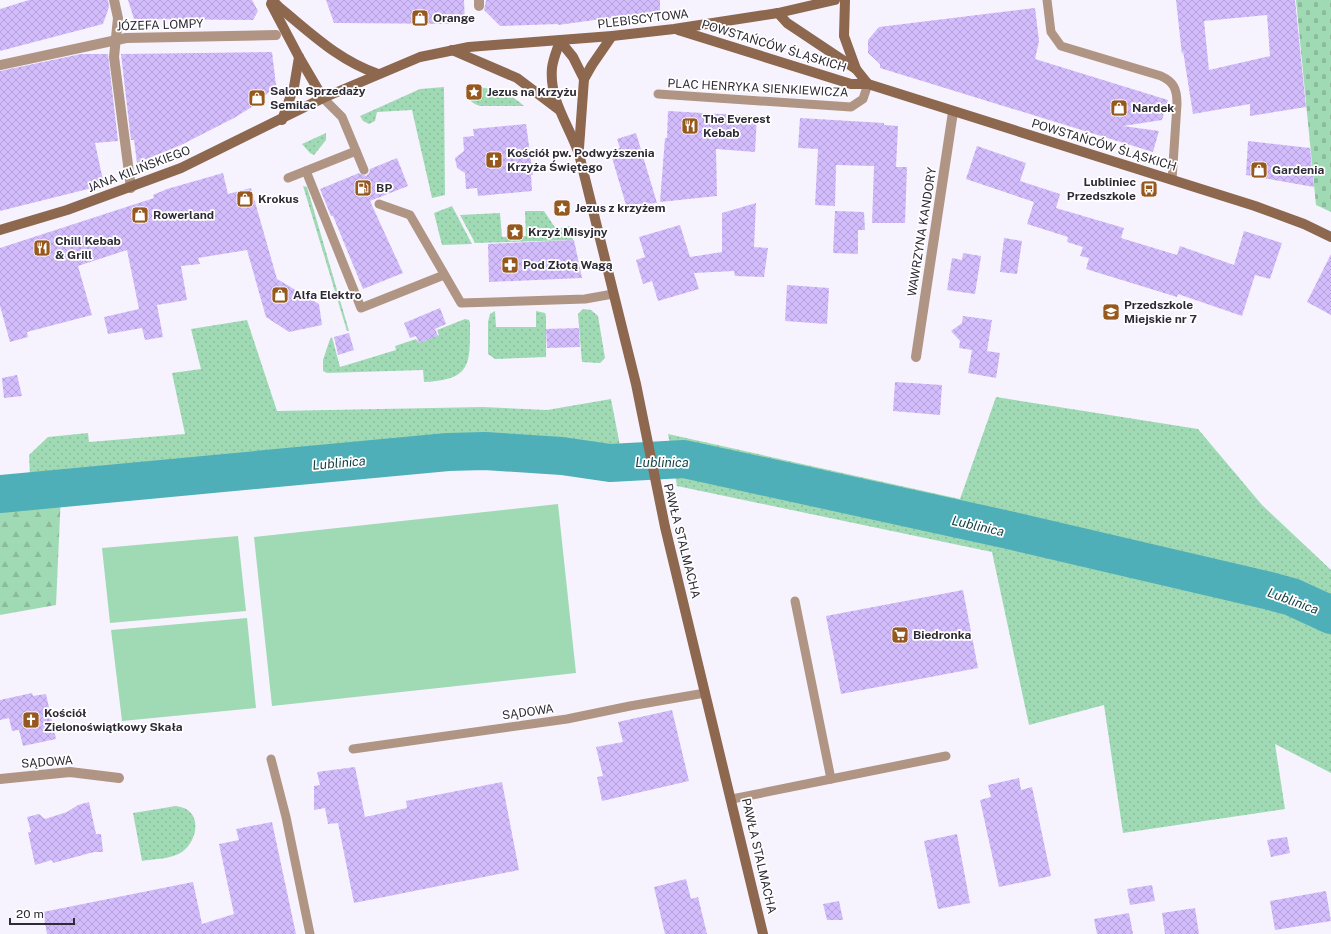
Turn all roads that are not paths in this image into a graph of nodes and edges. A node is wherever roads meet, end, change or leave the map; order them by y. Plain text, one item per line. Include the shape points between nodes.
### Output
1 (114, 0) edge
2 (271, 0) edge
3 (835, 0) edge
4 (845, 0) edge
5 (1047, 0) edge
6 (778, 13) junction
7 (674, 29) junction
8 (276, 35) dead end
9 (612, 36) junction
10 (116, 39) junction
11 (560, 41) junction
12 (452, 50) junction
13 (299, 57) junction
14 (0, 65) edge
15 (856, 69) junction
16 (378, 74) junction
17 (584, 79) junction
18 (868, 84) junction
19 (658, 94) dead end
20 (323, 98) junction
21 (558, 109) junction
22 (953, 112) junction
23 (282, 120) junction
24 (356, 151) junction
25 (579, 154) junction
26 (364, 170) dead end
27 (306, 171) junction
28 (288, 178) dead end
29 (1172, 180) junction
30 (131, 188) junction
31 (379, 204) dead end
32 (0, 230) edge
33 (1331, 237) edge
34 (444, 275) junction
35 (613, 294) junction
36 (916, 357) dead end
37 (795, 601) dead end
38 (705, 693) junction
39 (353, 749) dead end
40 (946, 756) dead end
41 (271, 759) dead end
42 (119, 778) dead end
43 (0, 779) edge
44 (831, 779) junction
45 (732, 798) junction
46 (310, 934) edge
47 (764, 934) edge

1 - 10 street via 118,18
2 - 13 street
2 - 16 street via 343,58 357,67
3 - 6 street, PLEBISCYTOWA
4 - 15 street via 844,36
5 - 29 lane via 1051,32 1061,46 1161,76 1174,86 1177,104
6 - 7 street, PLEBISCYTOWA
6 - 15 street, POWSTAŃCÓW ŚLĄSKICH via 786,23
7 - 9 street, PLEBISCYTOWA
7 - 18 street, POWSTAŃCÓW ŚLĄSKICH via 851,84
8 - 10 street, JÓZEFA LOMPY
9 - 11 street, PLEBISCYTOWA
9 - 17 street
10 - 14 street, JÓZEFA LOMPY
10 - 30 street via 114,57
11 - 12 street, PLEBISCYTOWA
11 - 17 street via 573,57
11 - 21 street, PAWŁA STALMACHA via 552,67
12 - 16 street, PLEBISCYTOWA via 420,57
12 - 21 street via 517,78
13 - 20 street
13 - 23 street via 294,87
15 - 18 street, POWSTAŃCÓW ŚLĄSKICH
16 - 20 street, JANA KILIŃSKIEGO
17 - 25 street, PAWŁA STALMACHA
18 - 19 lane, PLAC HENRYKA SIENKIEWICZA via 863,99 851,107
18 - 22 street, POWSTAŃCÓW ŚLĄSKICH
20 - 23 street, JANA KILIŃSKIEGO
20 - 24 lane via 342,117
21 - 25 street, PAWŁA STALMACHA via 572,132
22 - 29 street, POWSTAŃCÓW ŚLĄSKICH
22 - 36 street, WAWRZYNA KANDORY
23 - 30 street, JANA KILIŃSKIEGO via 181,168
24 - 26 lane
24 - 27 lane
25 - 35 street, PAWŁA STALMACHA
27 - 28 lane
27 - 34 lane via 361,308
29 - 33 street, POWSTAŃCÓW ŚLĄSKICH via 1255,206
30 - 32 street, JANA KILIŃSKIEGO
31 - 34 lane via 410,215
34 - 35 lane via 461,303 585,299
35 - 38 street, PAWŁA STALMACHA via 636,384 654,479
37 - 44 lane
38 - 39 lane, SĄDOWA via 567,719
38 - 45 street, PAWŁA STALMACHA
40 - 44 lane
41 - 46 lane via 286,817
42 - 43 street, SĄDOWA via 70,772
44 - 45 lane
45 - 47 street, PAWŁA STALMACHA

